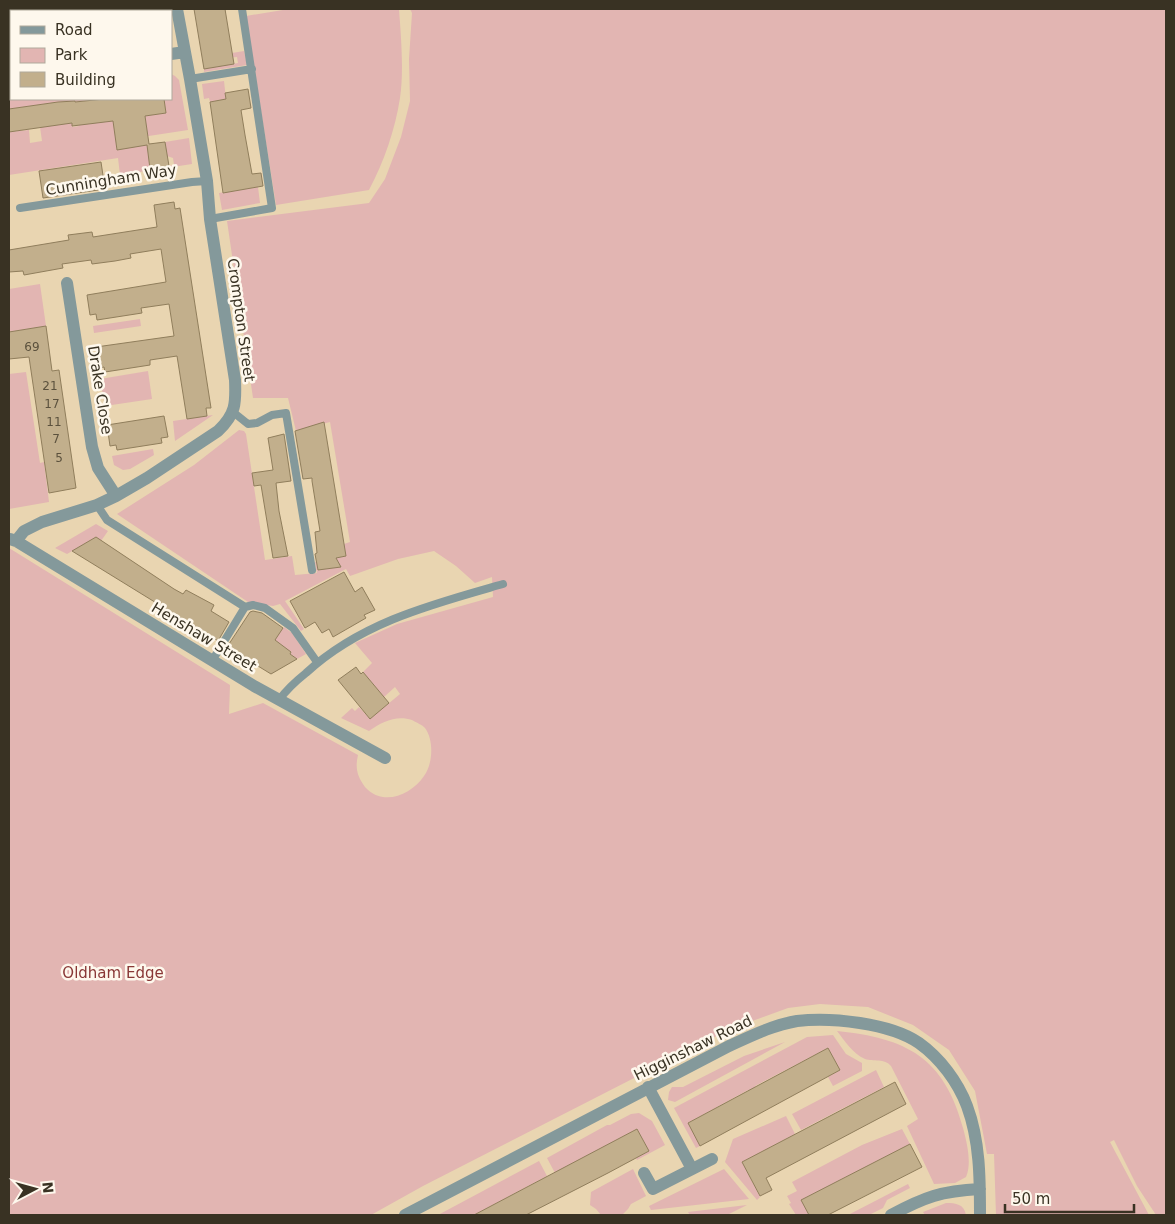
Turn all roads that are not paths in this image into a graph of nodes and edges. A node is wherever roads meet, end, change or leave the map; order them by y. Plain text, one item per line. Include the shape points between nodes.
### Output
1 (177, 9) edge
2 (242, 9) edge
3 (185, 52) junction
4 (172, 54) edge
5 (252, 70) junction
6 (190, 79) junction
7 (207, 181) junction
8 (20, 208) dead end
9 (210, 219) junction
10 (67, 283) dead end
11 (233, 412) junction
12 (116, 496) junction
13 (97, 505) junction
14 (12, 540) edge
15 (312, 570) dead end
16 (503, 584) dead end
17 (245, 607) junction
18 (212, 661) junction
19 (317, 662) junction
20 (279, 700) junction
21 (385, 758) dead end
22 (648, 1087) junction
23 (712, 1159) dead end
24 (692, 1169) junction
25 (644, 1173) dead end
26 (980, 1189) junction
27 (405, 1215) edge
28 (891, 1215) edge
29 (980, 1215) edge

1 - 3 street, Crompton Street
2 - 5 lane
3 - 4 street
3 - 6 street, Crompton Street
5 - 6 lane
5 - 9 lane via 272,208
6 - 7 street, Crompton Street
7 - 8 lane, Cunningham Way
7 - 9 street, Crompton Street
9 - 11 street, Crompton Street via 234,380 236,398
10 - 12 street, Drake Close via 92,447 98,468
11 - 12 street via 218,431
11 - 15 lane via 248,424 286,413
12 - 13 street
13 - 14 street via 42,522
13 - 17 lane via 107,520
14 - 18 street, Henshaw Street
16 - 19 lane via 407,613 351,638
17 - 18 lane
17 - 19 lane via 253,604 265,608 293,628
18 - 20 street, Henshaw Street
19 - 20 lane
20 - 21 street, Henshaw Street
22 - 24 street
22 - 26 street, Higginshaw Road via 751,1036 795,1022 828,1020 878,1026 918,1042 945,1067 958,1086 974,1129
22 - 27 street, Higginshaw Road
23 - 24 street
24 - 25 street via 653,1189
26 - 28 street via 933,1195
26 - 29 street, Higginshaw Road

